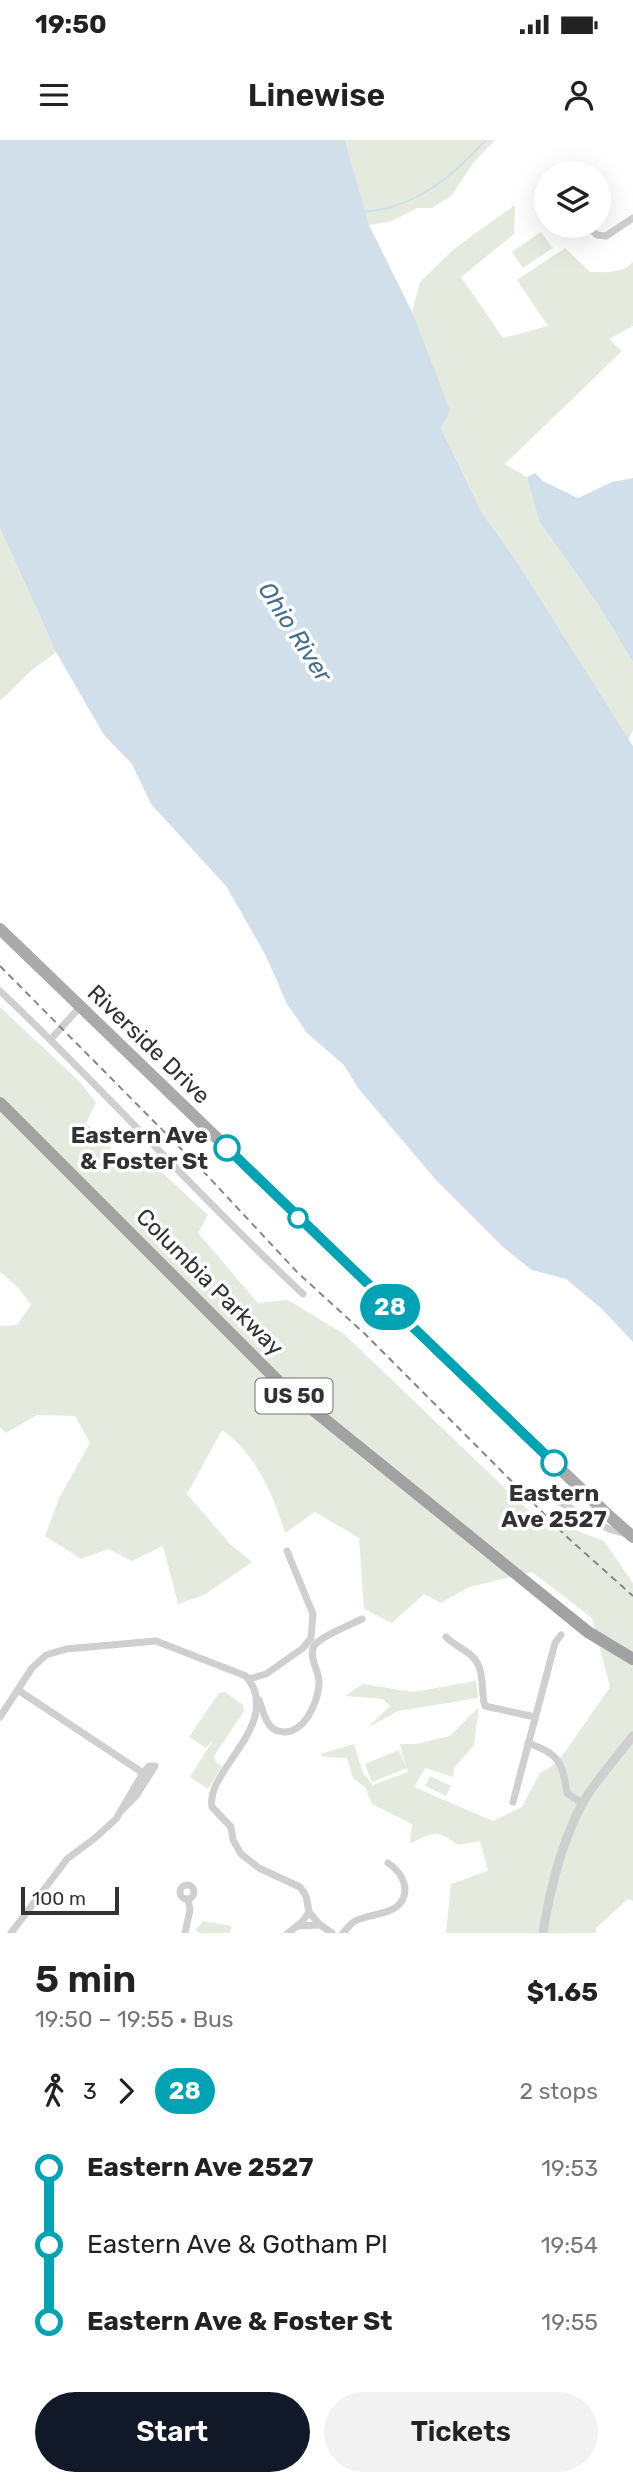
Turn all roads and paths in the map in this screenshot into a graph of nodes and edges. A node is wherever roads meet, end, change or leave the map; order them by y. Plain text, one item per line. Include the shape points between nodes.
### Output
1 (633, 218) edge
2 (611, 233) edge
3 (0, 929) edge
4 (0, 991) edge
5 (80, 1007) junction
6 (51, 1040) junction
7 (0, 1102) edge
8 (303, 1294) dead end
9 (550, 1497) dead end
10 (632, 1536) edge
11 (287, 1551) dead end
12 (362, 1619) dead end
13 (561, 1636) dead end
14 (446, 1637) dead end
15 (633, 1659) edge
16 (249, 1679) junction
17 (18, 1690) junction
18 (257, 1696) junction
19 (0, 1717) edge
20 (535, 1717) junction
21 (633, 1736) edge
22 (528, 1743) junction
23 (143, 1773) junction
24 (513, 1802) dead end
25 (583, 1804) junction
26 (121, 1811) junction
27 (388, 1863) dead end
28 (188, 1899) dead end
29 (309, 1912) junction
30 (320, 1925) junction
31 (298, 1926) junction
32 (11, 1933) edge
33 (185, 1933) edge
34 (288, 1933) edge
35 (332, 1933) edge
36 (343, 1933) edge
37 (543, 1933) edge

1 - 2 street
3 - 5 main road, Riverside Drive
4 - 6 street
5 - 6 street
5 - 10 main road, Riverside Drive
6 - 8 street
7 - 15 highway, Columbia Parkway / US 50 via 299,1400 588,1632
9 - 10 street via 609,1529
11 - 16 street via 313,1614 311,1638 266,1674
12 - 18 street via 313,1648 318,1695 300,1725 286,1732 275,1730 267,1723
13 - 20 street via 555,1643
14 - 20 street via 477,1663 485,1706
16 - 17 street via 208,1660 146,1641 54,1653 32,1668
16 - 18 street
17 - 19 street
17 - 23 street
18 - 29 street via 250,1730 213,1791 212,1807 231,1826 241,1854 259,1868 300,1886
20 - 22 street
21 - 25 street
22 - 24 street
22 - 25 street via 555,1756 562,1766 567,1793
23 - 26 street
23 - 26 street via 155,1766
25 - 37 street via 561,1853
26 - 32 street via 67,1859
27 - 36 street via 402,1877 401,1901 389,1911 355,1921
28 - 33 street
29 - 30 street
29 - 31 street
30 - 31 street
30 - 35 street
31 - 34 street

